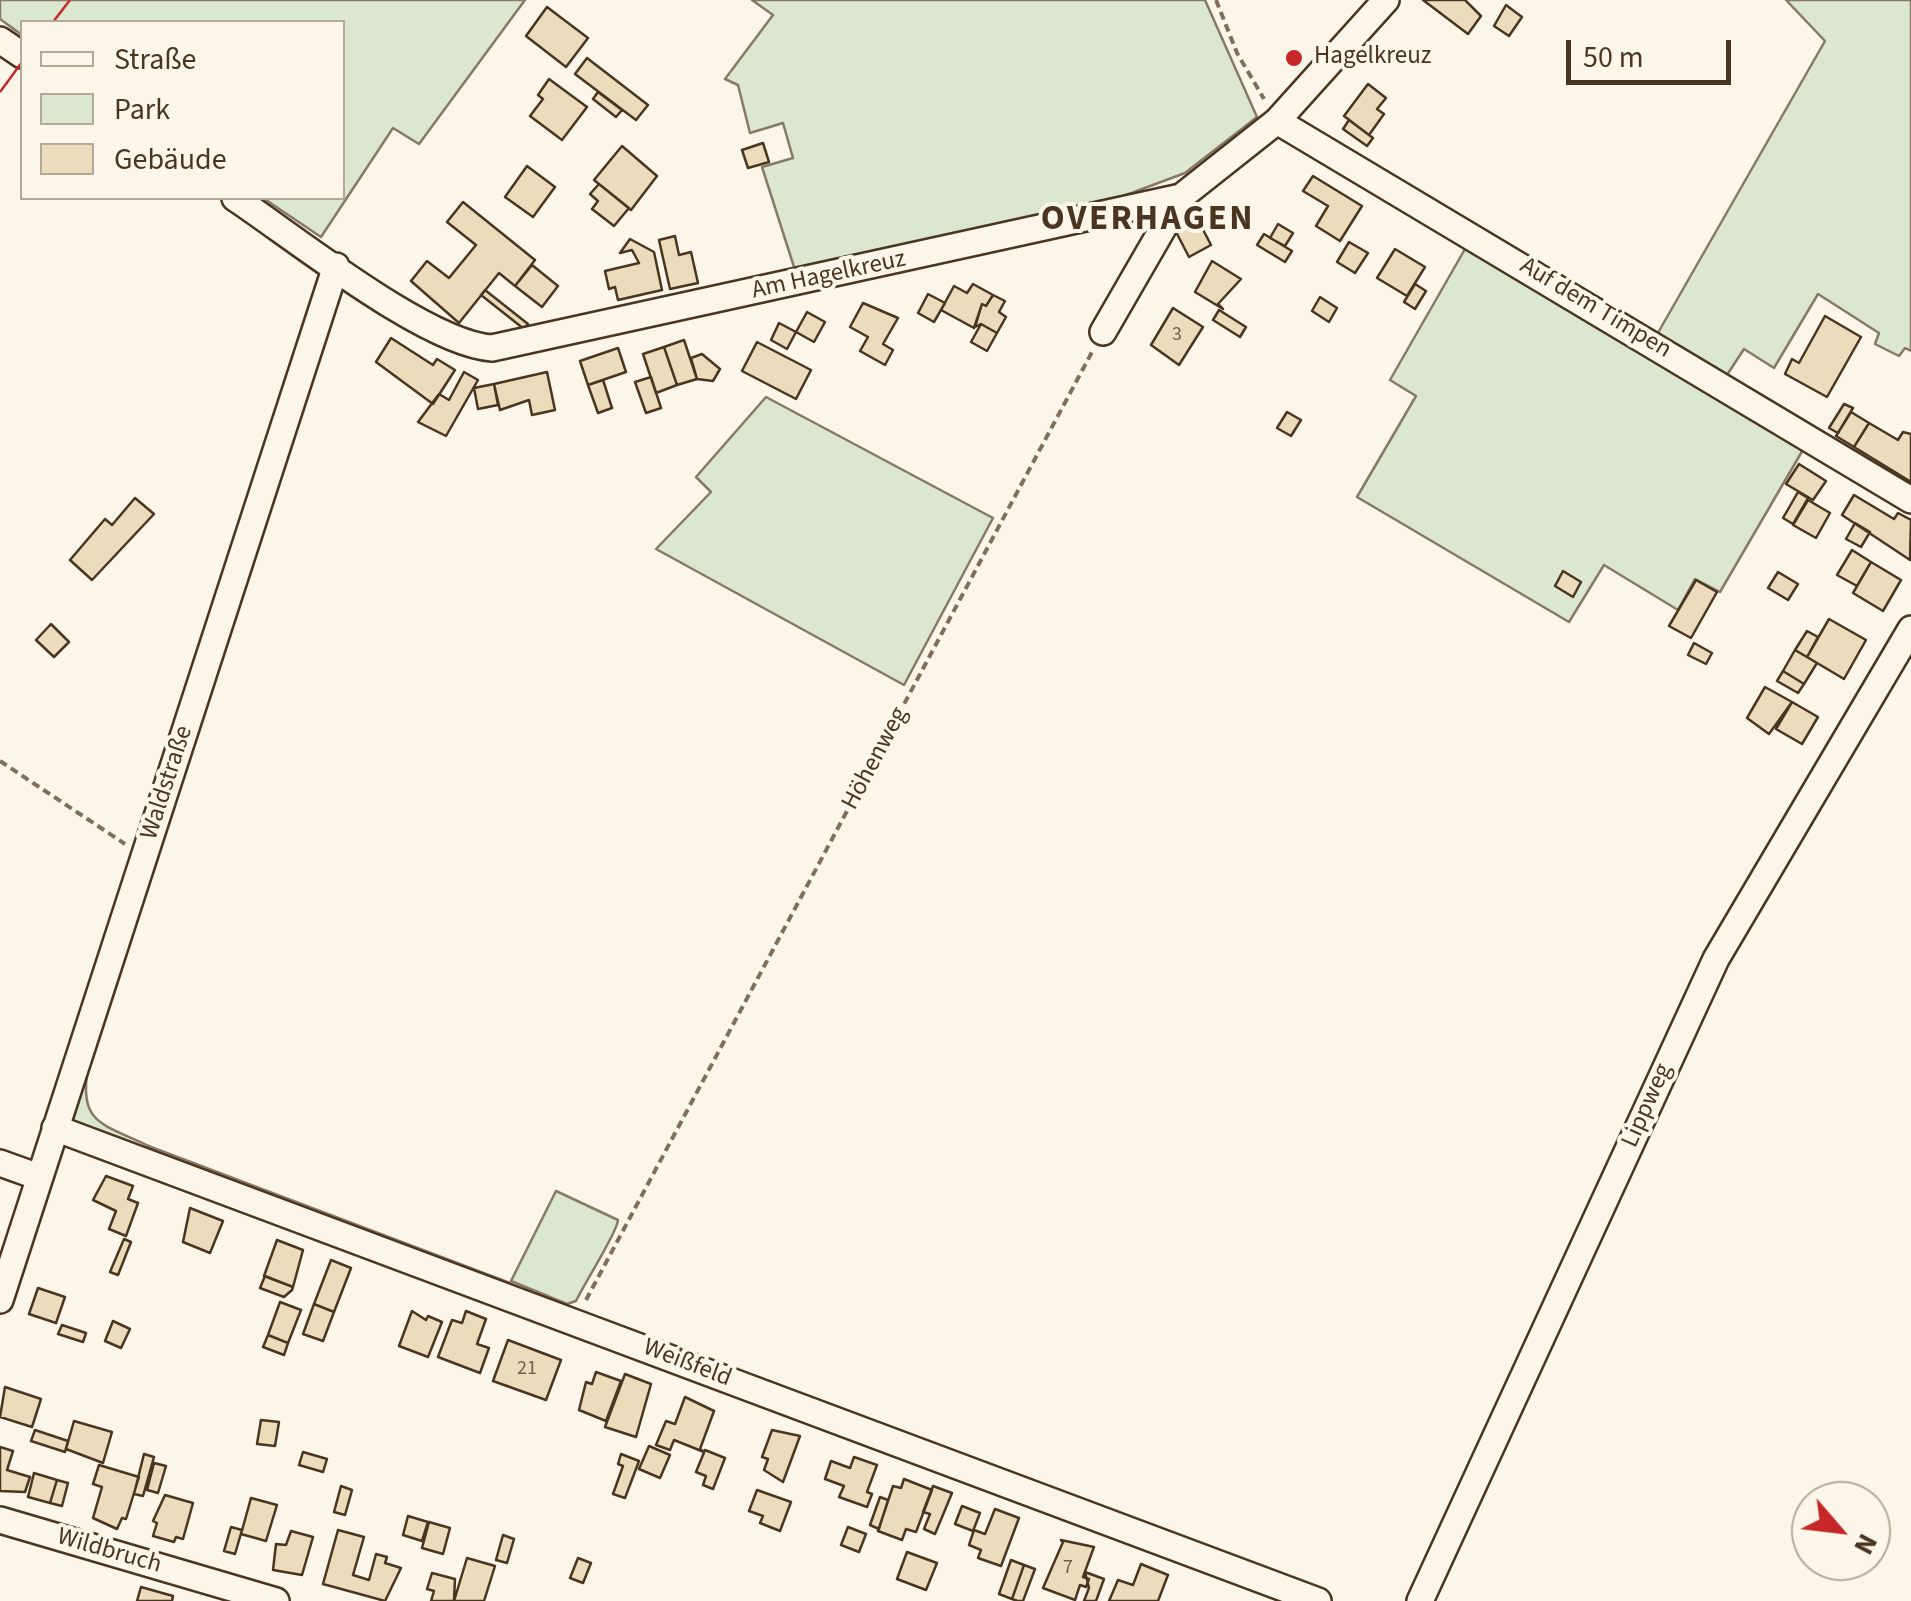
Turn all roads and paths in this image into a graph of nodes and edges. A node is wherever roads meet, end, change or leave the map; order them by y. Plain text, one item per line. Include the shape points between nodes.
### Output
1 (1216, 0) edge
2 (1386, 0) edge
3 (1278, 121) junction
4 (1181, 197) junction
5 (238, 200) edge
6 (336, 266) junction
7 (1103, 332) joint
8 (1911, 500) edge
9 (1911, 629) edge
10 (0, 762) edge
11 (145, 852) junction
12 (55, 1128) junction
13 (0, 1163) edge
14 (39, 1177) junction
15 (0, 1300) edge
16 (575, 1322) junction
17 (0, 1520) edge
18 (276, 1601) edge
19 (1318, 1601) edge
20 (1420, 1601) edge

1 - 3 path via 1237,53
2 - 3 street, Am Hagelkreuz
3 - 4 street, Am Hagelkreuz
3 - 8 street, Auf dem Timpen
4 - 6 street, Am Hagelkreuz via 492,348 450,340
4 - 7 street
5 - 6 street, Am Hagelkreuz
6 - 11 street, Waldstraße
7 - 16 path, Höhenweg
9 - 20 street, Lippweg via 1716,959
10 - 11 path
11 - 12 street, Waldstraße
12 - 14 street, Waldstraße
12 - 16 street, Weißfeld
13 - 14 street
14 - 15 street, Waldstraße
16 - 19 street, Weißfeld
17 - 18 street, Wildbruch

